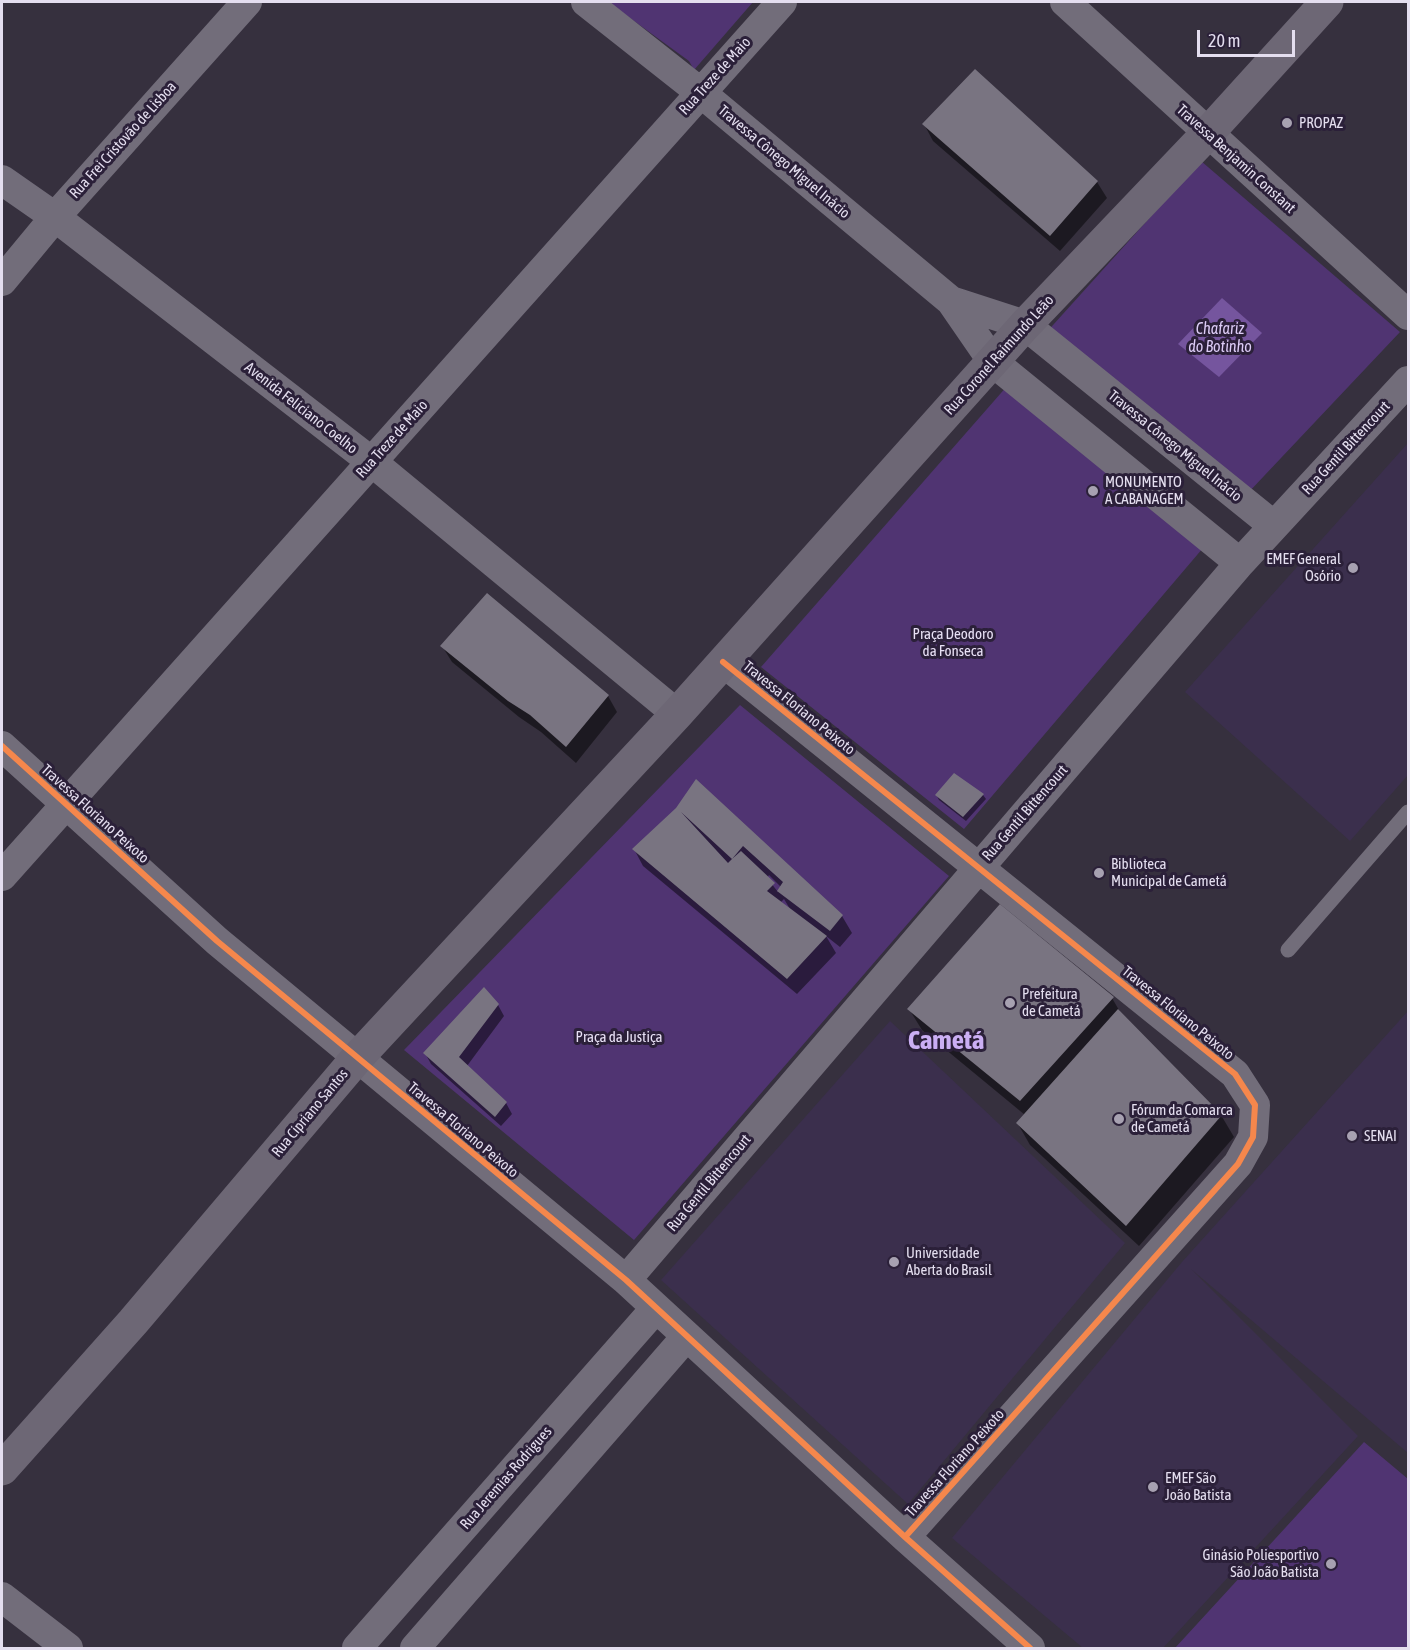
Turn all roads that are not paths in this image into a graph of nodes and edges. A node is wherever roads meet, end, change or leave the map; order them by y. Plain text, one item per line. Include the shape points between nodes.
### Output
1 (247, 2) edge
2 (586, 2) edge
3 (782, 2) edge
4 (1065, 2) edge
5 (1327, 2) edge
6 (700, 92) junction
7 (1208, 133) junction
8 (2, 180) edge
9 (55, 217) junction
10 (2, 281) edge
11 (951, 301) junction
12 (1408, 315) edge
13 (1025, 325) junction
14 (993, 362) junction
15 (1408, 381) edge
16 (372, 462) junction
17 (1274, 526) junction
18 (1240, 563) junction
19 (723, 663) junction
20 (677, 714) junction
21 (2, 746) edge
22 (65, 803) junction
23 (1408, 812) edge
24 (978, 868) junction
25 (2, 876) edge
26 (1288, 950) dead end
27 (357, 1058) junction
28 (626, 1280) junction
29 (656, 1308) junction
30 (686, 1337) junction
31 (2, 1469) edge
32 (905, 1537) junction
33 (2, 1597) edge
34 (68, 1648) edge
35 (357, 1648) edge
36 (415, 1648) edge
37 (1030, 1648) edge

1 - 9 street, Rua Frei Cristovão de Lisboa
2 - 6 street, Travessa Cônego Miguel Inácio
3 - 6 street, Rua Treze de Maio
4 - 7 street, Travessa Benjamin Constant
5 - 7 main road, Rua Coronel Raimundo Leão
6 - 11 street, Travessa Cônego Miguel Inácio
6 - 16 street, Rua Treze de Maio
7 - 12 street, Travessa Benjamin Constant
7 - 13 main road, Rua Coronel Raimundo Leão
8 - 9 street, Avenida Feliciano Coelho
9 - 10 street, Rua Frei Cristovão de Lisboa
9 - 16 street, Avenida Feliciano Coelho
11 - 13 street, Travessa Cônego Miguel Inácio
11 - 14 street, Travessa Cônego Miguel Inácio
13 - 14 main road, Rua Coronel Raimundo Leão
13 - 17 street, Travessa Cônego Miguel Inácio
14 - 18 street, Travessa Cônego Miguel Inácio
14 - 19 main road, Rua Coronel Raimundo Leão
15 - 17 street, Rua Gentil Bittencourt
16 - 20 street, Avenida Feliciano Coelho
16 - 22 street, Rua Treze de Maio
17 - 18 street, Rua Gentil Bittencourt
18 - 24 street, Rua Gentil Bittencourt
19 - 20 main road, Rua Coronel Raimundo Leão
19 - 24 street, Travessa Floriano Peixoto
20 - 27 main road, Rua Cipriano Santos
21 - 22 street, Travessa Floriano Peixoto
22 - 25 street, Rua Treze de Maio
22 - 27 street, Travessa Floriano Peixoto via 217,941
23 - 26 lane
24 - 28 street, Rua Gentil Bittencourt
24 - 32 street, Travessa Floriano Peixoto via 1235,1074 1255,1105 1253,1137 1238,1164
27 - 28 street, Travessa Floriano Peixoto
27 - 31 main road, Rua Cipriano Santos via 133,1322
28 - 29 street, Travessa Floriano Peixoto
29 - 30 street, Travessa Floriano Peixoto
29 - 35 street, Rua Jeremias Rodrigues
30 - 32 street, Travessa Floriano Peixoto
30 - 36 street
32 - 37 street, Travessa Floriano Peixoto
33 - 34 street

